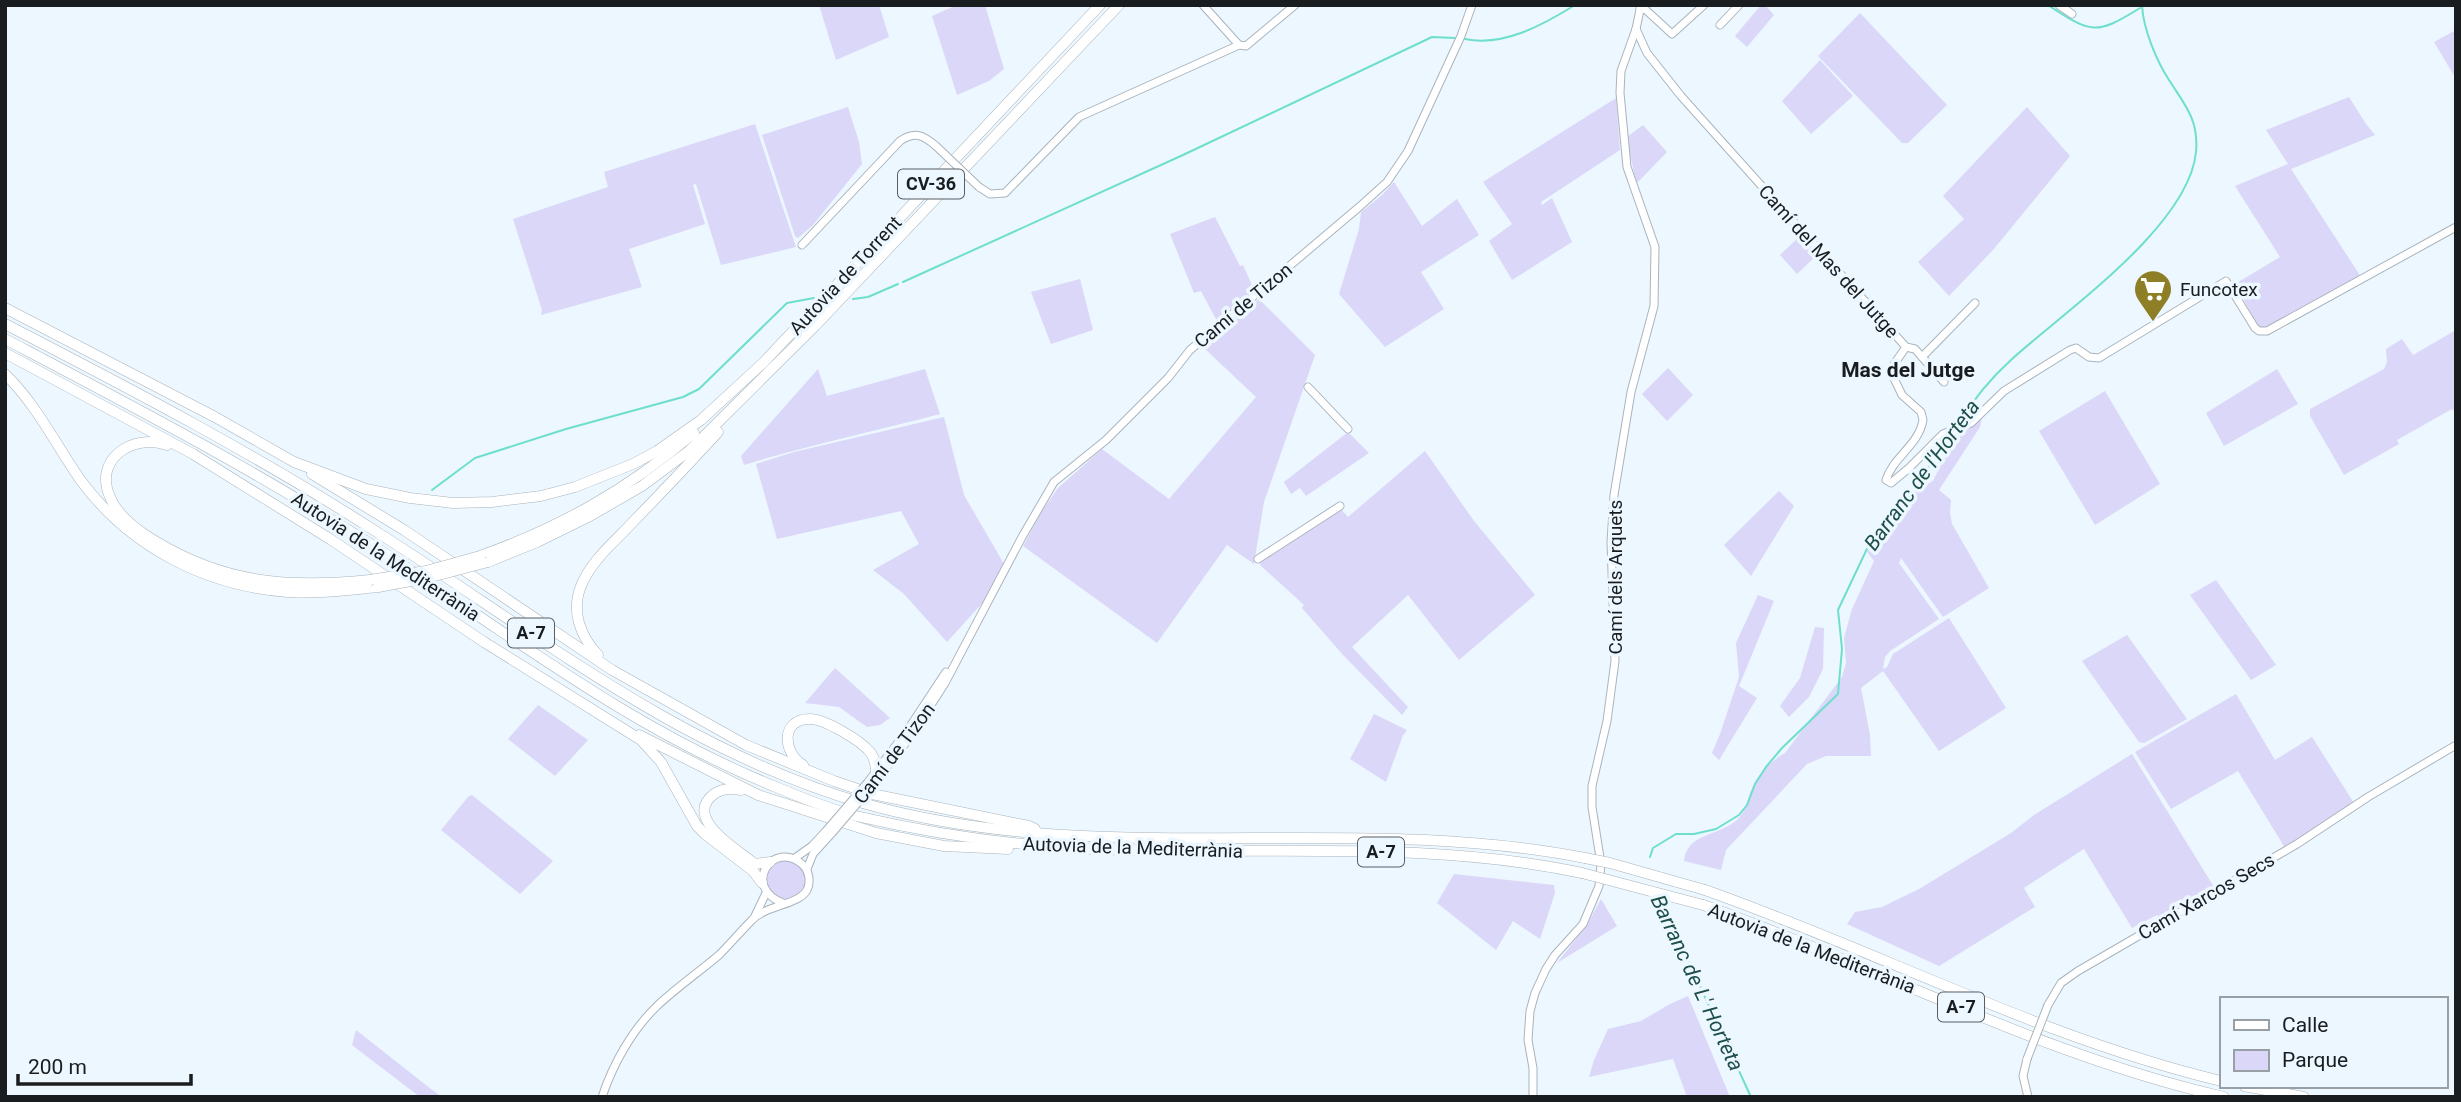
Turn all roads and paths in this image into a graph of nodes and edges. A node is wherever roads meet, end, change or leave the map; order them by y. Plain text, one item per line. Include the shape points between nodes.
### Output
1 (1100, 5) edge
2 (1119, 5) edge
3 (1203, 5) edge
4 (1295, 5) edge
5 (1472, 5) edge
6 (1704, 5) edge
7 (1739, 5) edge
8 (2059, 5) edge
9 (1641, 7) edge
10 (2072, 14) dead end
11 (1720, 25) dead end
12 (1636, 29) junction
13 (1239, 45) junction
14 (2456, 228) edge
15 (802, 245) dead end
16 (1975, 303) dead end
17 (5, 308) edge
18 (5, 324) edge
19 (815, 326) junction
20 (5, 339) edge
21 (1906, 347) junction
22 (5, 353) edge
23 (1922, 357) junction
24 (763, 363) junction
25 (5, 374) edge
26 (1944, 382) dead end
27 (1308, 387) dead end
28 (1348, 429) dead end
29 (199, 460) junction
30 (294, 461) junction
31 (1340, 506) dead end
32 (484, 559) junction
33 (1258, 559) dead end
34 (374, 583) junction
35 (993, 593) junction
36 (620, 673) junction
37 (589, 708) junction
38 (2456, 745) edge
39 (876, 773) junction
40 (815, 774) junction
41 (870, 784) junction
42 (758, 795) junction
43 (829, 832) junction
44 (1040, 832) junction
45 (1073, 848) junction
46 (794, 858) junction
47 (770, 862) junction
48 (807, 869) junction
49 (764, 888) junction
50 (783, 903) junction
51 (755, 916) junction
52 (2220, 1081) edge
53 (2255, 1088) edge
54 (602, 1097) edge
55 (1533, 1097) edge
56 (2028, 1097) edge
57 (2224, 1097) edge
58 (2304, 1097) edge

1 - 24 highway, Autovia de Torrent / CV-36
2 - 19 highway, Autovia de Torrent / CV-36
3 - 13 street
4 - 13 street via 1245,46
5 - 35 street, Camí de Tizon via 1408,151 1387,182 1190,350 1106,440 1054,482
6 - 9 street via 1672,34
7 - 11 street
8 - 10 street
9 - 12 street, Camí dels Arquets
12 - 21 street, Camí del Mas del Jutge via 1647,53 1681,96
12 - 55 street, Camí dels Arquets via 1621,71 1624,149 1653,237 1656,288 1623,429 1614,495 1615,661 1592,786 1601,864 1599,886 1583,924 1555,955 1535,993 1528,1040
13 - 15 street, bridge via 1079,117 1005,193 990,194 979,187 924,136 915,134 900,141
14 - 21 street, Camí del Mas del Jutge via 2267,331 2255,328 2230,285 2222,281 2099,358 2070,349 2004,391 1971,423 1934,441 1891,483 1886,480 1889,471 1922,425 1922,413 1902,395 1890,370
16 - 23 street
17 - 30 highway
18 - 44 highway, Autovia de la Mediterrània / A-7 via 313,491 594,675 745,759 860,802 981,828
19 - 32 highway via 712,431 666,469 564,530
19 - 36 highway via 588,572 578,595 580,628 591,648
20 - 45 highway, Autovia de la Mediterrània / A-7 via 305,502 589,690 742,774 852,815 961,836
21 - 23 street
22 - 29 highway
23 - 26 street
24 - 30 highway via 701,420 657,451 605,477 541,496 453,503 410,498 366,489
24 - 32 highway via 709,421 645,472 552,528
25 - 34 highway via 20,388 80,479 107,511 176,563 258,589 290,592
27 - 28 street
29 - 34 highway via 154,440 135,442 119,452 110,466 110,498 140,532 215,571 289,584
29 - 37 highway via 330,539
30 - 36 highway
31 - 33 street
32 - 34 highway, bridge via 428,578
35 - 39 street, Camí de Tizon via 939,683
35 - 41 street, Camí de Tizon via 911,736
36 - 40 highway via 746,745
37 - 42 highway
37 - 49 highway via 641,740 661,762 697,826 753,871
38 - 56 street, Camí Xarcos Secs, bridge via 2061,983 2027,1059 2023,1076
39 - 40 highway via 868,749 830,725 810,719 795,724 787,741 795,760
39 - 41 street, Camí de Tizon
40 - 44 highway via 895,800
41 - 43 street, Camí de Tizon, bridge
42 - 45 highway via 876,833 923,843 1060,852
42 - 47 highway via 723,789 706,804 705,817 711,829 755,864
43 - 46 street, Camí de Tizon
43 - 48 street, Camí de Tizon
44 - 52 highway, Autovia de la Mediterrània / A-7, bridge via 1152,838 1403,838 1500,845 1585,858 1705,890 2034,1022
45 - 57 highway, Autovia de la Mediterrània / A-7, bridge via 1403,852 1485,858 1582,873 1703,905 2029,1036
46 - 47 street
46 - 48 street
47 - 49 street via 764,871
48 - 50 street via 807,890 798,900
49 - 50 street via 772,899
49 - 51 street
50 - 51 street
51 - 54 street via 720,954 640,1024 610,1073
53 - 58 highway

